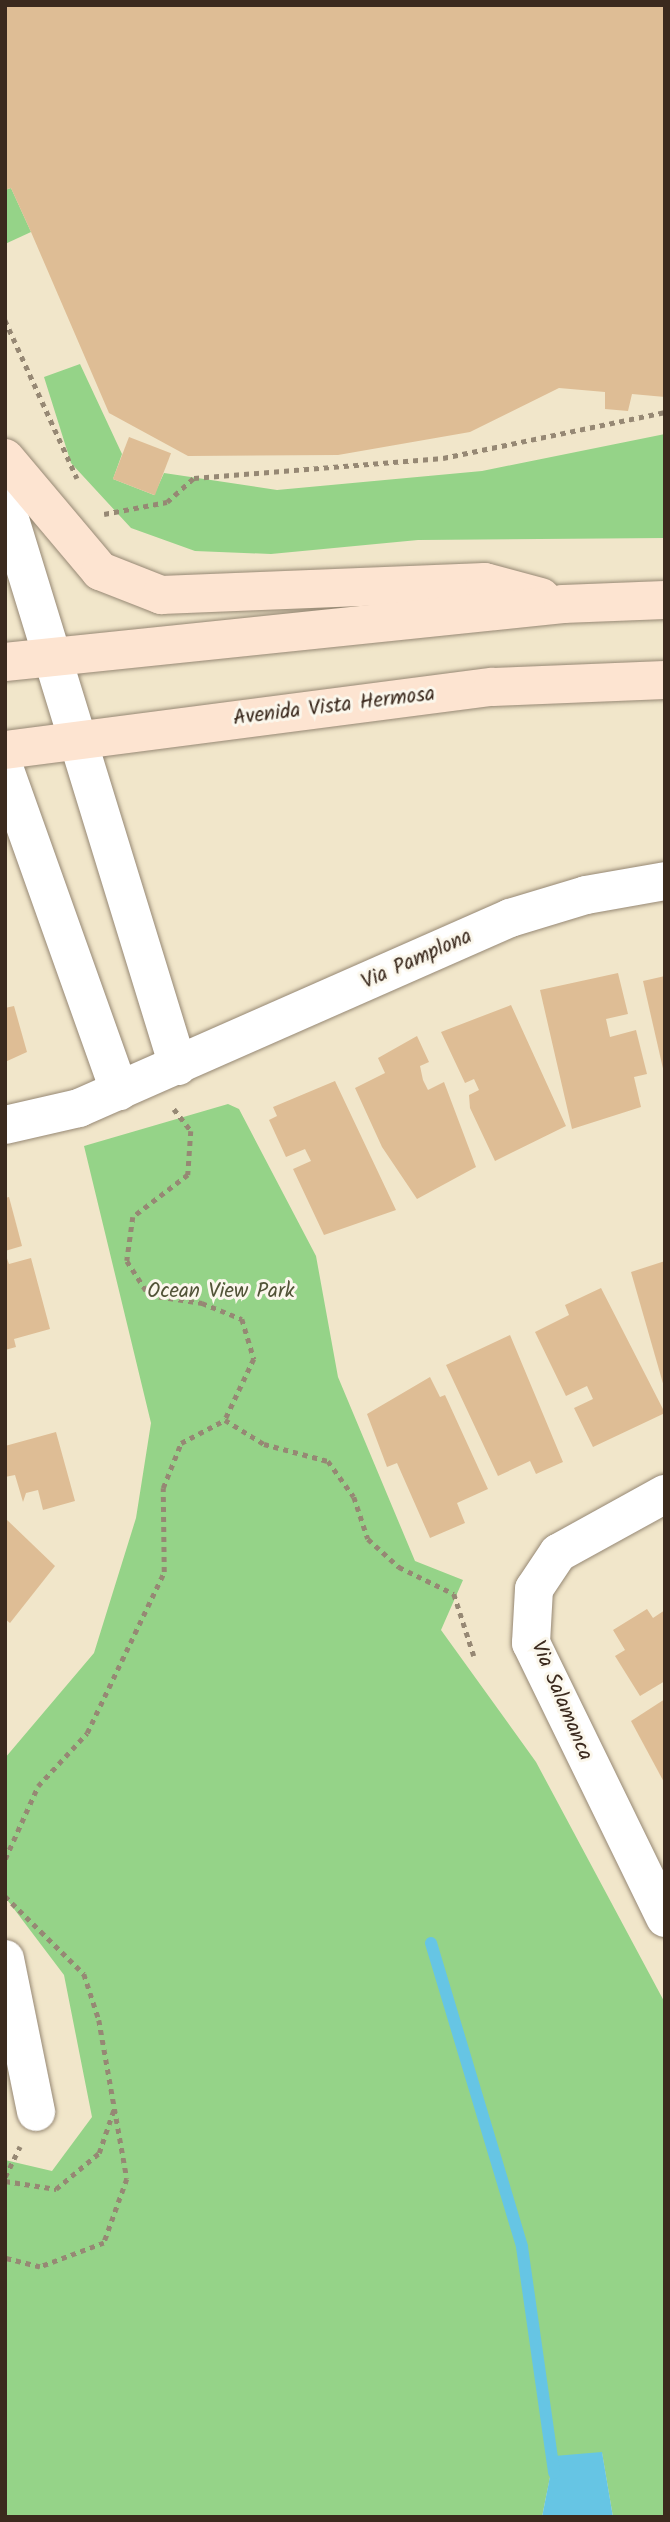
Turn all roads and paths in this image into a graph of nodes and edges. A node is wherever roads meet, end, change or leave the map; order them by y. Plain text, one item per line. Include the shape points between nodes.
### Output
1 (5, 320) edge
2 (665, 412) edge
3 (5, 458) edge
4 (83, 491) dead end
5 (5, 503) edge
6 (94, 515) dead end
7 (665, 600) edge
8 (563, 604) junction
9 (50, 652) junction
10 (5, 662) edge
11 (665, 680) edge
12 (78, 740) junction
13 (5, 750) edge
14 (5, 769) edge
15 (665, 881) edge
16 (148, 1079) junction
17 (5, 1125) edge
18 (225, 1420) junction
19 (665, 1494) edge
20 (474, 1656) dead end
21 (5, 1859) edge
22 (5, 1896) edge
23 (665, 1918) edge
24 (5, 1959) edge
25 (116, 2105) junction
26 (36, 2112) dead end
27 (5, 2181) edge
28 (5, 2258) edge

1 - 4 path
2 - 6 path via 443,458 194,478 167,502
3 - 8 main road via 100,571 161,595 485,582
5 - 9 street
7 - 8 main road
8 - 9 main road
9 - 10 main road
9 - 12 street
11 - 12 main road, Avenida Vista Hermosa via 494,687
12 - 13 main road, Avenida Vista Hermosa
12 - 16 street
14 - 16 street
15 - 16 street, Via Pamplona via 586,895 510,918
16 - 17 street, Via Pamplona
16 - 18 path via 191,1131 188,1175 133,1217 127,1261 149,1295 202,1303 242,1319 254,1359
18 - 20 path via 264,1444 328,1461 355,1497 368,1539 399,1567 454,1594
18 - 21 path via 181,1443 163,1488 164,1573 87,1733 38,1786
19 - 23 street, Via Salamanca via 558,1553 534,1589 531,1643
22 - 25 path via 84,1974
24 - 26 street
25 - 27 path via 99,2153 56,2189
25 - 28 path via 127,2179 104,2243 40,2267

